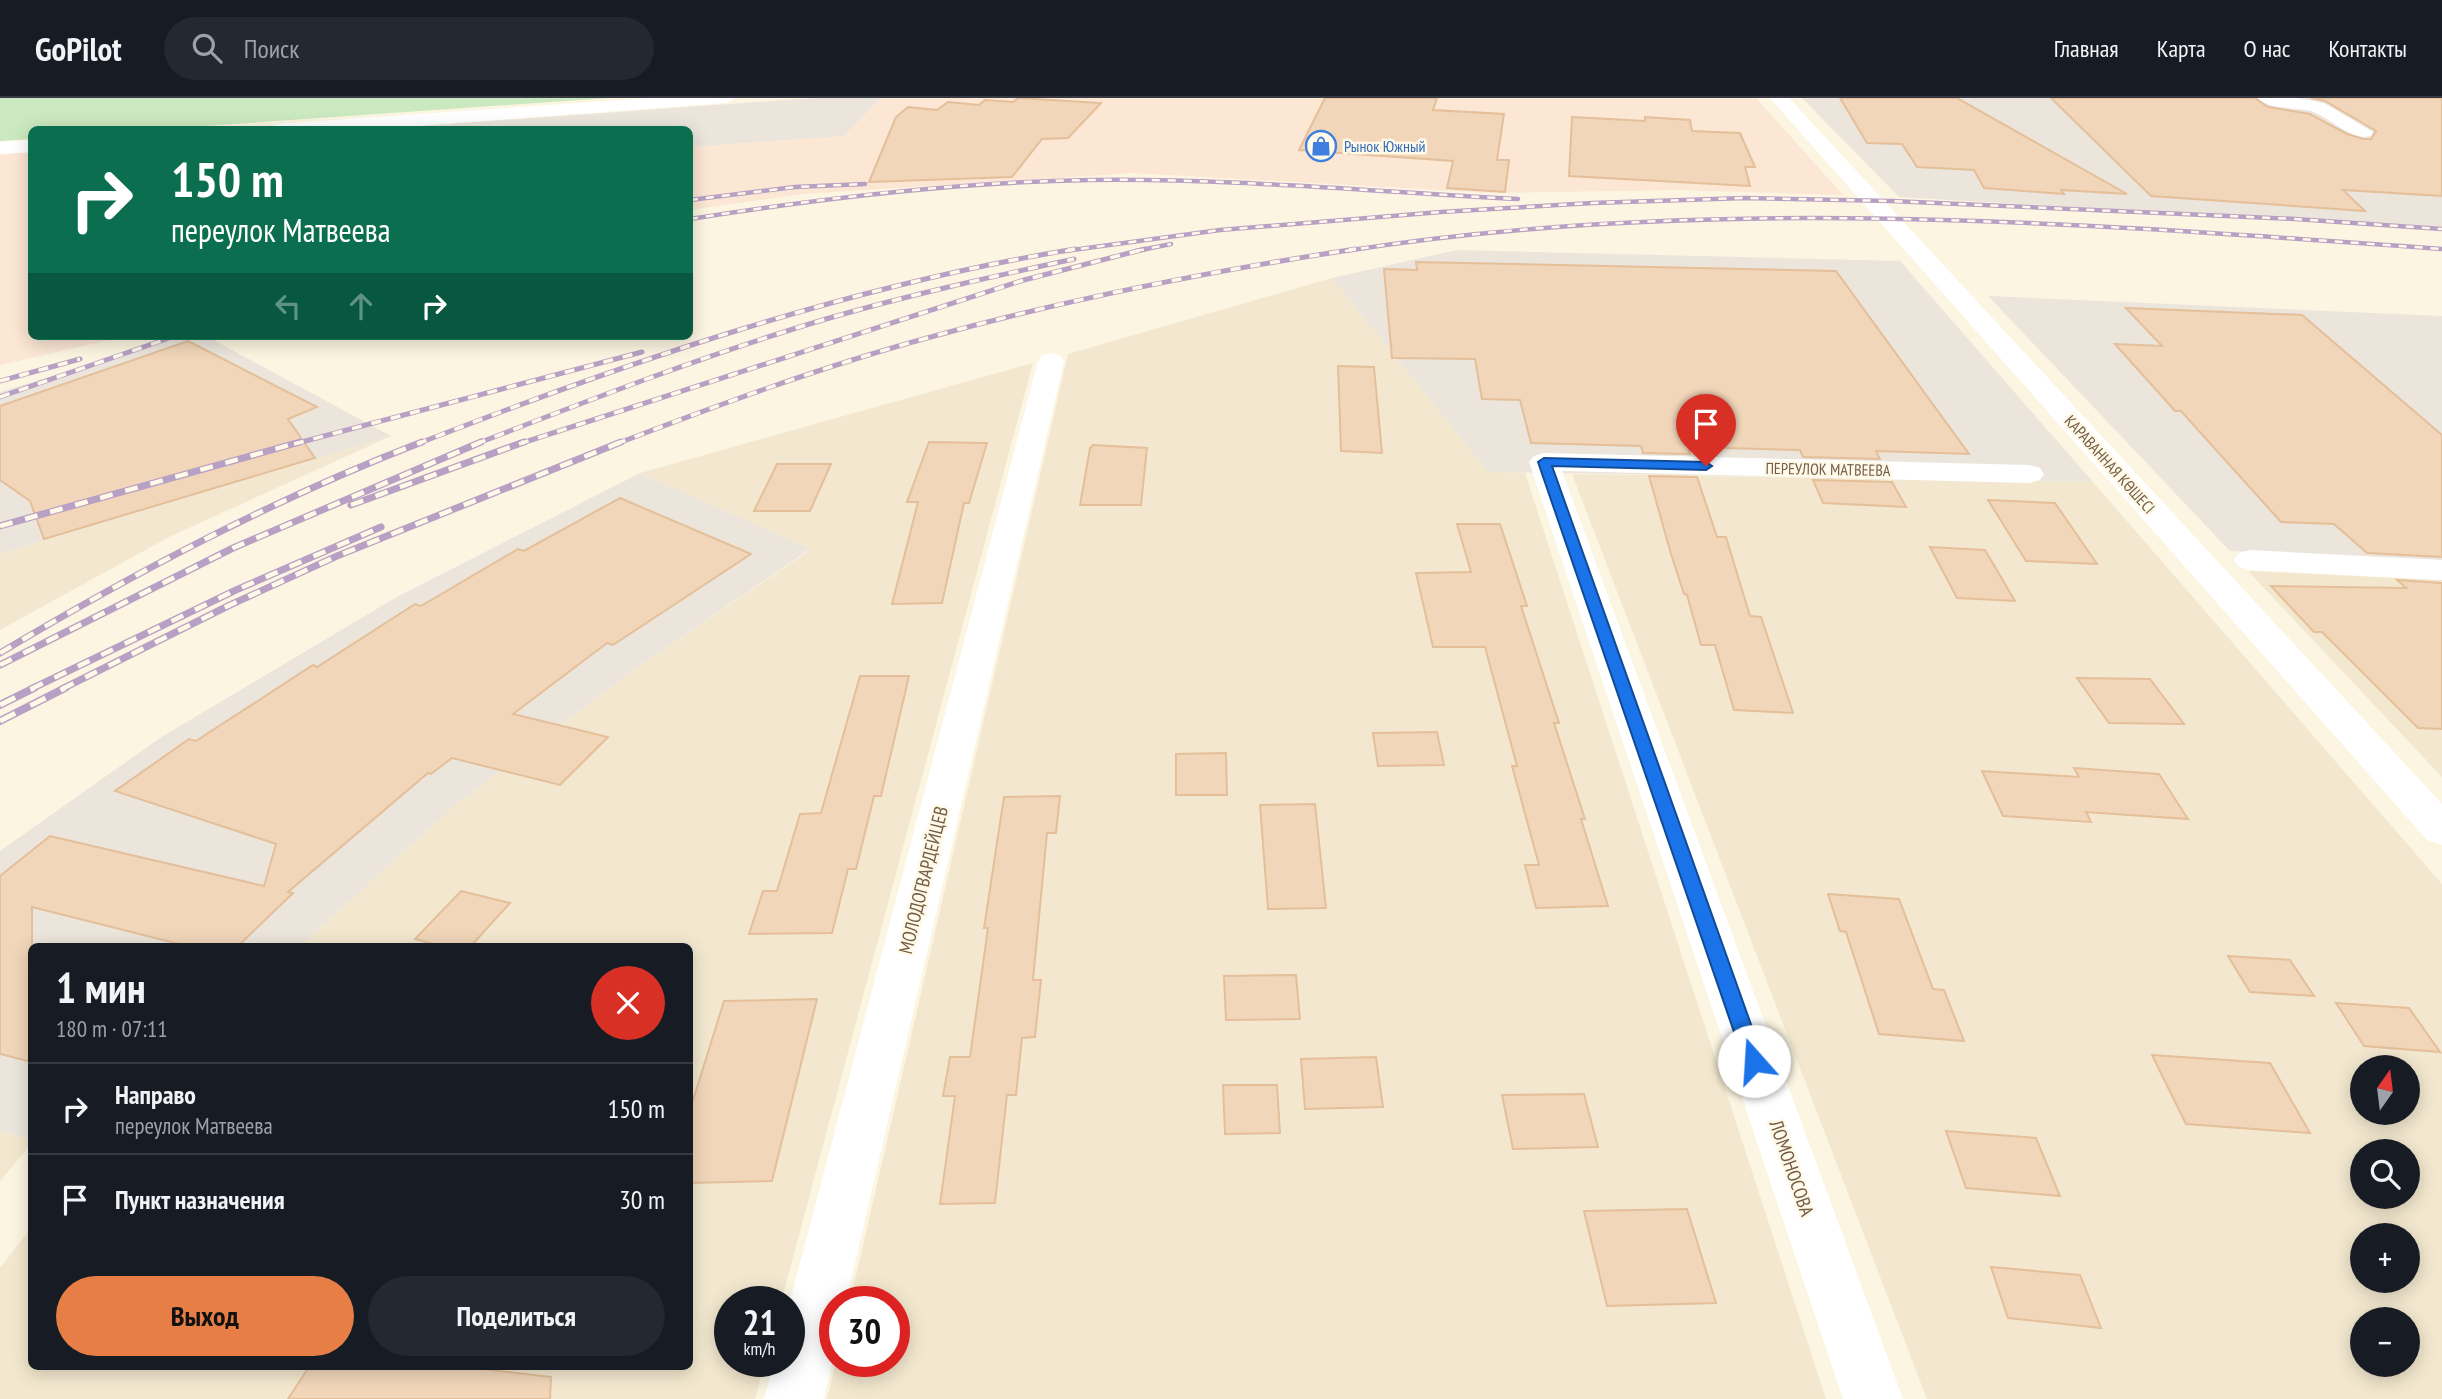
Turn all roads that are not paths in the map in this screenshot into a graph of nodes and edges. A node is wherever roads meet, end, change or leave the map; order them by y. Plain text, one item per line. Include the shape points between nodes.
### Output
1 (726, 98) edge
2 (1779, 98) edge
3 (2267, 98) edge
4 (332, 126) edge
5 (2364, 132) dead end
6 (28, 146) edge
7 (0, 148) edge
8 (1051, 361) dead end
9 (1544, 462) joint
10 (2029, 474) dead end
11 (2250, 560) dead end
12 (2442, 570) edge
13 (2442, 830) edge
14 (794, 1399) edge
15 (1873, 1399) edge

1 - 4 street
2 - 13 street, КАРАВАННАЯ КӨШЕСІ
3 - 5 street via 2318,107
6 - 7 street
8 - 14 street, МОЛОДОГВАРДЕЙЦЕВ
9 - 10 street, ПЕРЕУЛОК МАТВЕЕВА
9 - 15 street, ЛОМОНОСОВА
11 - 12 street

